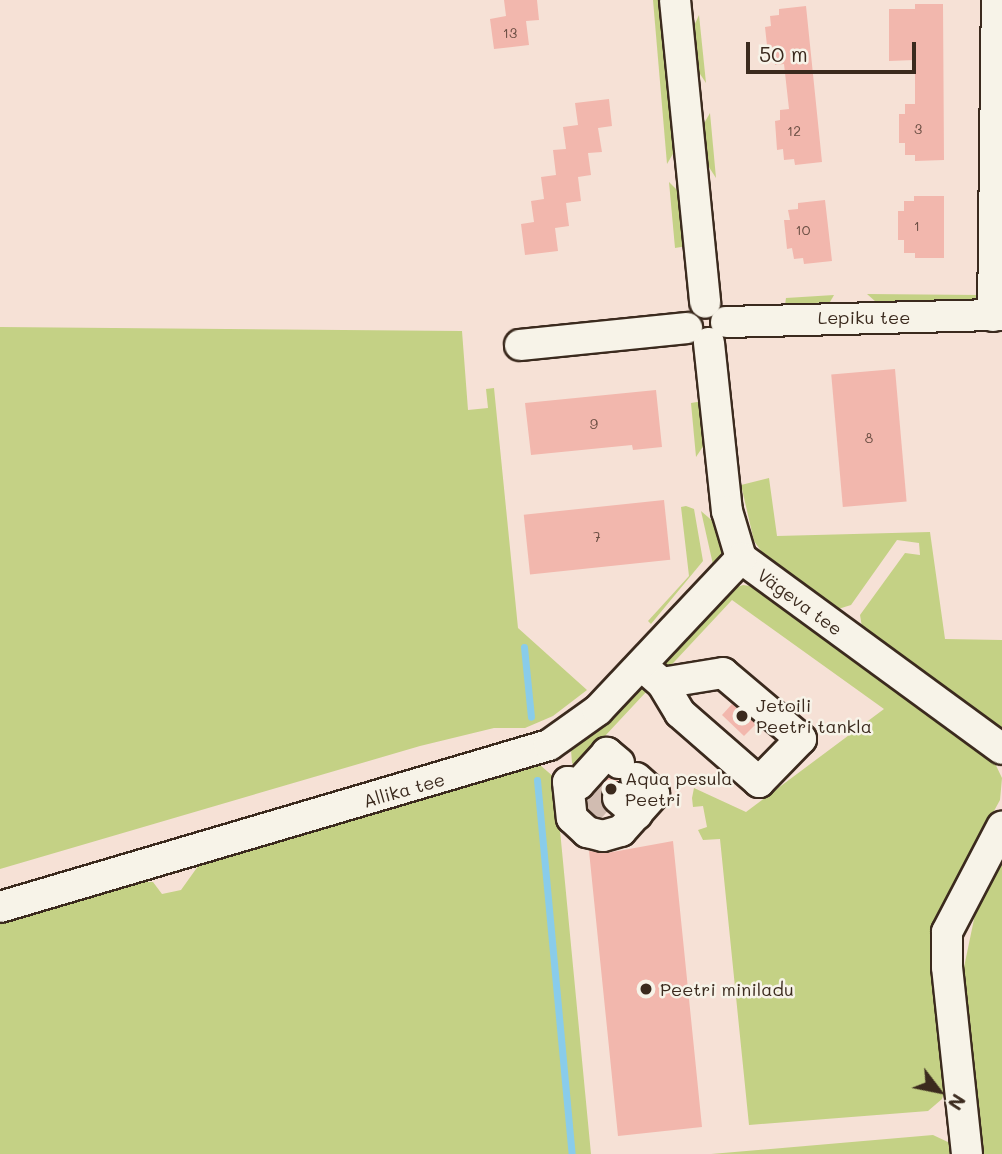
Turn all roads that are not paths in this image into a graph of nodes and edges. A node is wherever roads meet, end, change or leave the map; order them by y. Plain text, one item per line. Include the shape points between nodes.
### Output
1 (675, 0) edge
2 (997, 0) edge
3 (998, 316) edge
4 (707, 324) junction
5 (520, 345) dead end
6 (741, 558) junction
7 (549, 745) junction
8 (1002, 749) edge
9 (610, 789) junction
10 (572, 818) junction
11 (1002, 827) edge
12 (576, 851) dead end
13 (0, 907) edge
14 (967, 1154) edge

1 - 4 street, Vägeva tee
2 - 3 street
3 - 4 street, Lepiku tee
4 - 5 street, Lepiku tee
4 - 6 street, Vägeva tee via 727,512
6 - 7 street, Allika tee via 652,674
6 - 8 street, Vägeva tee
7 - 9 street
7 - 13 street, Allika tee via 168,872
9 - 10 street
9 - 10 street via 603,836 587,832
10 - 12 street
11 - 14 street via 947,932

